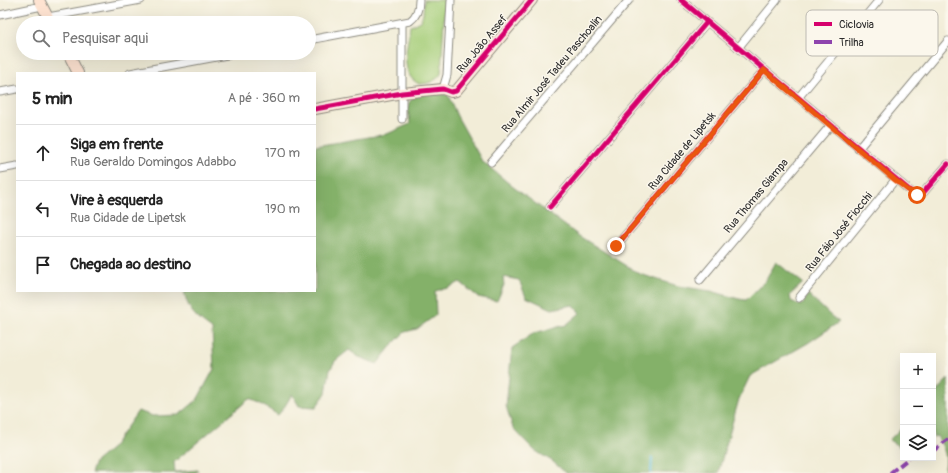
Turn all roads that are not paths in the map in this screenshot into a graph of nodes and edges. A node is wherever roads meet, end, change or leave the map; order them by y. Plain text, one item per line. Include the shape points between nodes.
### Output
1 (140, 0) edge
2 (419, 0) edge
3 (451, 0) edge
4 (532, 0) edge
5 (629, 0) edge
6 (681, 0) edge
7 (777, 0) edge
8 (879, 0) edge
9 (41, 3) edge
10 (871, 10) edge
11 (0, 15) edge
12 (48, 16) edge
13 (68, 16) edge
14 (707, 22) junction
15 (402, 23) junction
16 (316, 39) edge
17 (948, 41) edge
18 (738, 48) junction
19 (938, 53) edge
20 (833, 56) edge
21 (936, 56) edge
22 (72, 60) edge
23 (200, 60) edge
24 (764, 70) junction
25 (78, 72) edge
26 (135, 72) edge
27 (16, 89) edge
28 (443, 89) junction
29 (0, 92) edge
30 (402, 93) junction
31 (798, 98) junction
32 (316, 109) edge
33 (402, 119) dead end
34 (830, 126) junction
35 (858, 149) junction
36 (491, 162) dead end
37 (948, 164) edge
38 (16, 166) edge
39 (0, 169) edge
40 (895, 180) junction
41 (550, 207) dead end
42 (616, 246) dead end
43 (700, 280) dead end
44 (799, 298) dead end

1 - 13 street
2 - 15 street via 415,18
3 - 28 street via 447,75
4 - 28 street, Rua João Assef via 456,90 451,92
5 - 36 street, Rua Almir José Tadeu Paschoalin
6 - 14 street
7 - 18 street
8 - 10 street
9 - 11 street
9 - 12 street
14 - 18 street
14 - 41 street
15 - 16 street
15 - 30 street
17 - 19 street
18 - 24 street
20 - 31 street
21 - 35 street
22 - 25 street
23 - 26 street
24 - 31 street
24 - 42 street, Rua Cidade de Lipetsk
27 - 29 street
28 - 30 street
30 - 32 street
30 - 33 street
31 - 34 street
34 - 35 street
34 - 43 street, Rua Thomas Giampa
35 - 40 street
37 - 40 street via 924,192 917,195
38 - 39 street
40 - 44 street, Rua Fáio José Fiocchi

